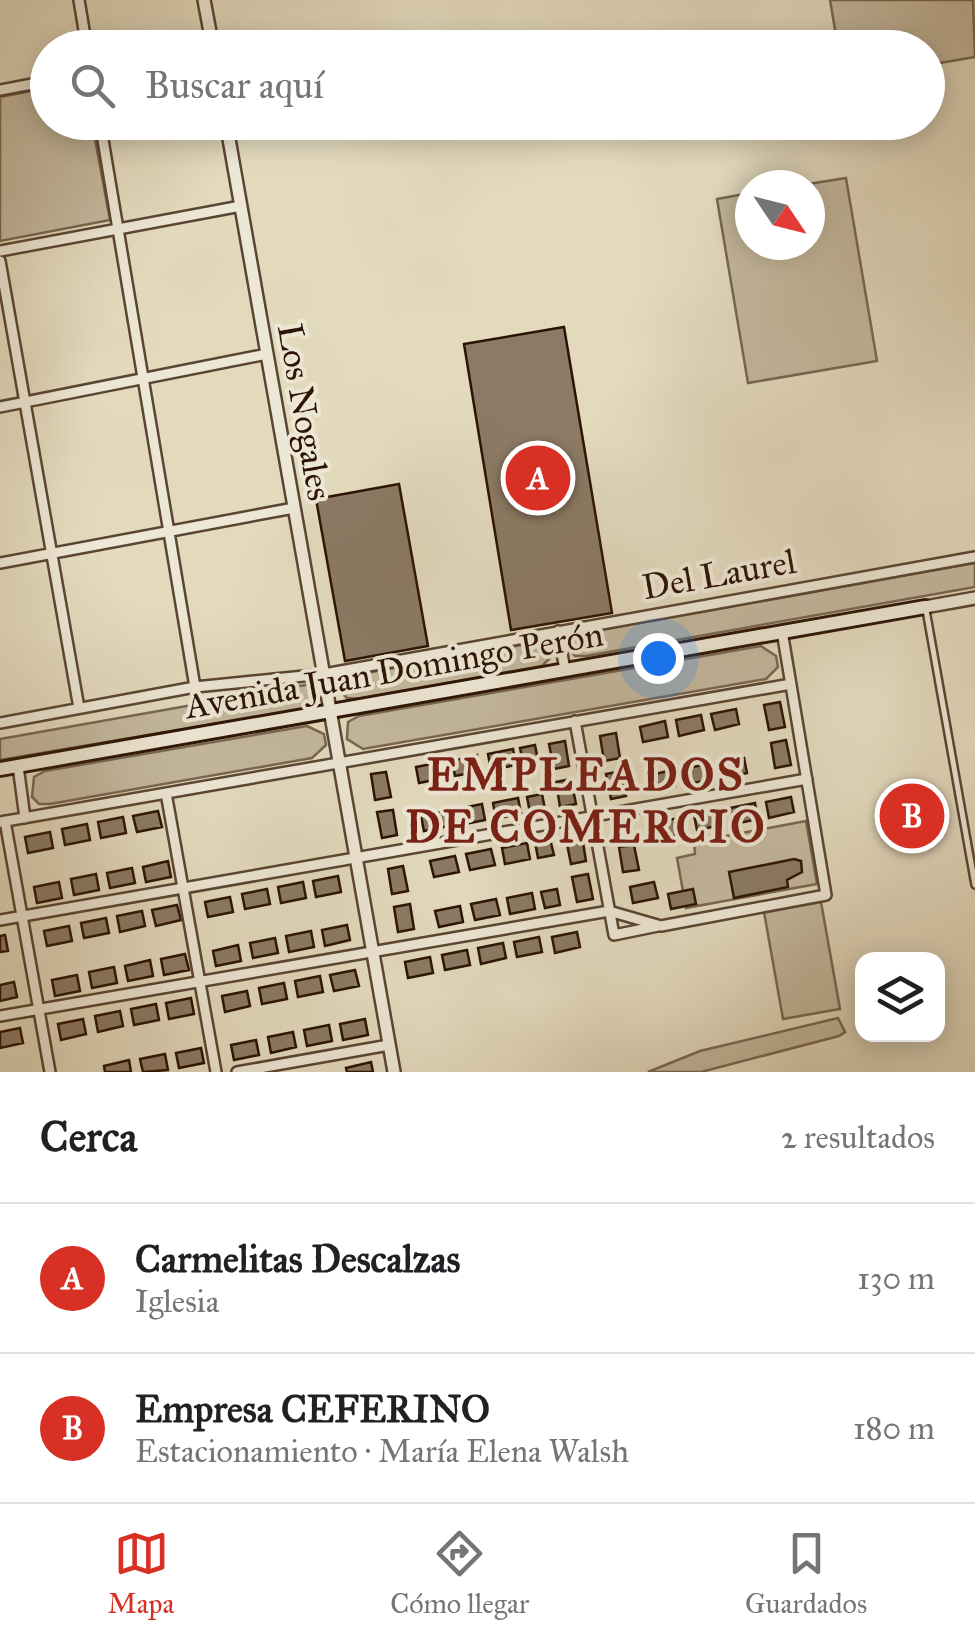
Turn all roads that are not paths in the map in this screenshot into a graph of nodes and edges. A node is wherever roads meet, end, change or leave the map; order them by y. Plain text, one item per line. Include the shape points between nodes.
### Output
1 (79, 0) edge
2 (204, 0) edge
3 (84, 30) edge
4 (209, 30) edge
5 (30, 84) edge
6 (0, 90) edge
7 (103, 140) edge
8 (229, 140) edge
9 (240, 206) junction
10 (118, 229) junction
11 (0, 251) edge
12 (0, 261) edge
13 (267, 354) junction
14 (143, 378) junction
15 (24, 402) junction
16 (0, 407) edge
17 (294, 508) junction
18 (169, 532) junction
19 (50, 554) junction
20 (975, 557) edge
21 (0, 563) edge
22 (975, 598) edge
23 (925, 607) junction
24 (558, 631) junction
25 (782, 632) junction
26 (565, 670) junction
27 (324, 674) junction
28 (791, 684) junction
29 (195, 687) junction
30 (79, 708) junction
31 (331, 712) junction
32 (575, 721) junction
33 (0, 724) edge
34 (339, 762) junction
35 (18, 766) junction
36 (0, 769) edge
37 (806, 779) junction
38 (166, 793) junction
39 (592, 816) junction
40 (25, 818) junction
41 (2, 821) edge
42 (356, 858) junction
43 (975, 885) edge
44 (183, 888) junction
45 (610, 911) junction
46 (22, 916) junction
47 (0, 920) edge
48 (661, 926) junction
49 (372, 952) junction
50 (200, 981) junction
51 (38, 1009) junction
52 (0, 1016) edge
53 (389, 1044) junction
54 (50, 1072) edge
55 (216, 1072) edge
56 (237, 1072) edge
57 (394, 1072) edge

1 - 3 street
2 - 4 street
5 - 6 street
7 - 10 street
8 - 9 street, Los Nogales
9 - 10 street
9 - 13 street, Los Nogales
10 - 11 street
10 - 14 street
12 - 15 street
13 - 14 street
13 - 17 street, Los Nogales
14 - 15 street
14 - 18 street
15 - 16 street
15 - 19 street
17 - 18 street
17 - 27 street, Los Nogales
18 - 19 street
18 - 29 street
19 - 21 street
19 - 30 street
20 - 24 street, Del Laurel
22 - 23 street, Avenida Juan Domingo Perón
23 - 25 main road, Avenida Juan Domingo Perón
23 - 43 lane
24 - 26 street
24 - 27 street, Del Laurel
25 - 26 main road, Avenida Juan Domingo Perón
25 - 28 street
26 - 31 main road, Avenida Juan Domingo Perón
27 - 29 street, Del Laurel
27 - 31 street, Los Nogales
28 - 32 street
28 - 37 street
29 - 30 street, Del Laurel
30 - 33 street, Del Laurel
31 - 34 street, Los Nogales
31 - 35 main road, Avenida Juan Domingo Perón
32 - 34 street
32 - 39 street
34 - 38 street
34 - 42 street, Los Nogales
35 - 36 main road, Avenida Juan Domingo Perón
35 - 40 street
37 - 39 street
37 - 48 street via 826,896
38 - 40 street
38 - 44 street
39 - 42 street
39 - 45 street
40 - 41 street
41 - 46 street
42 - 44 street
42 - 49 street, Los Nogales
44 - 46 street
44 - 50 street
45 - 48 street
45 - 48 street via 614,934
45 - 49 street
46 - 47 street
46 - 51 street
49 - 50 street
49 - 53 street, Los Nogales
50 - 51 street
50 - 55 street
51 - 52 street
51 - 54 street
53 - 56 street
53 - 57 street, Los Nogales

